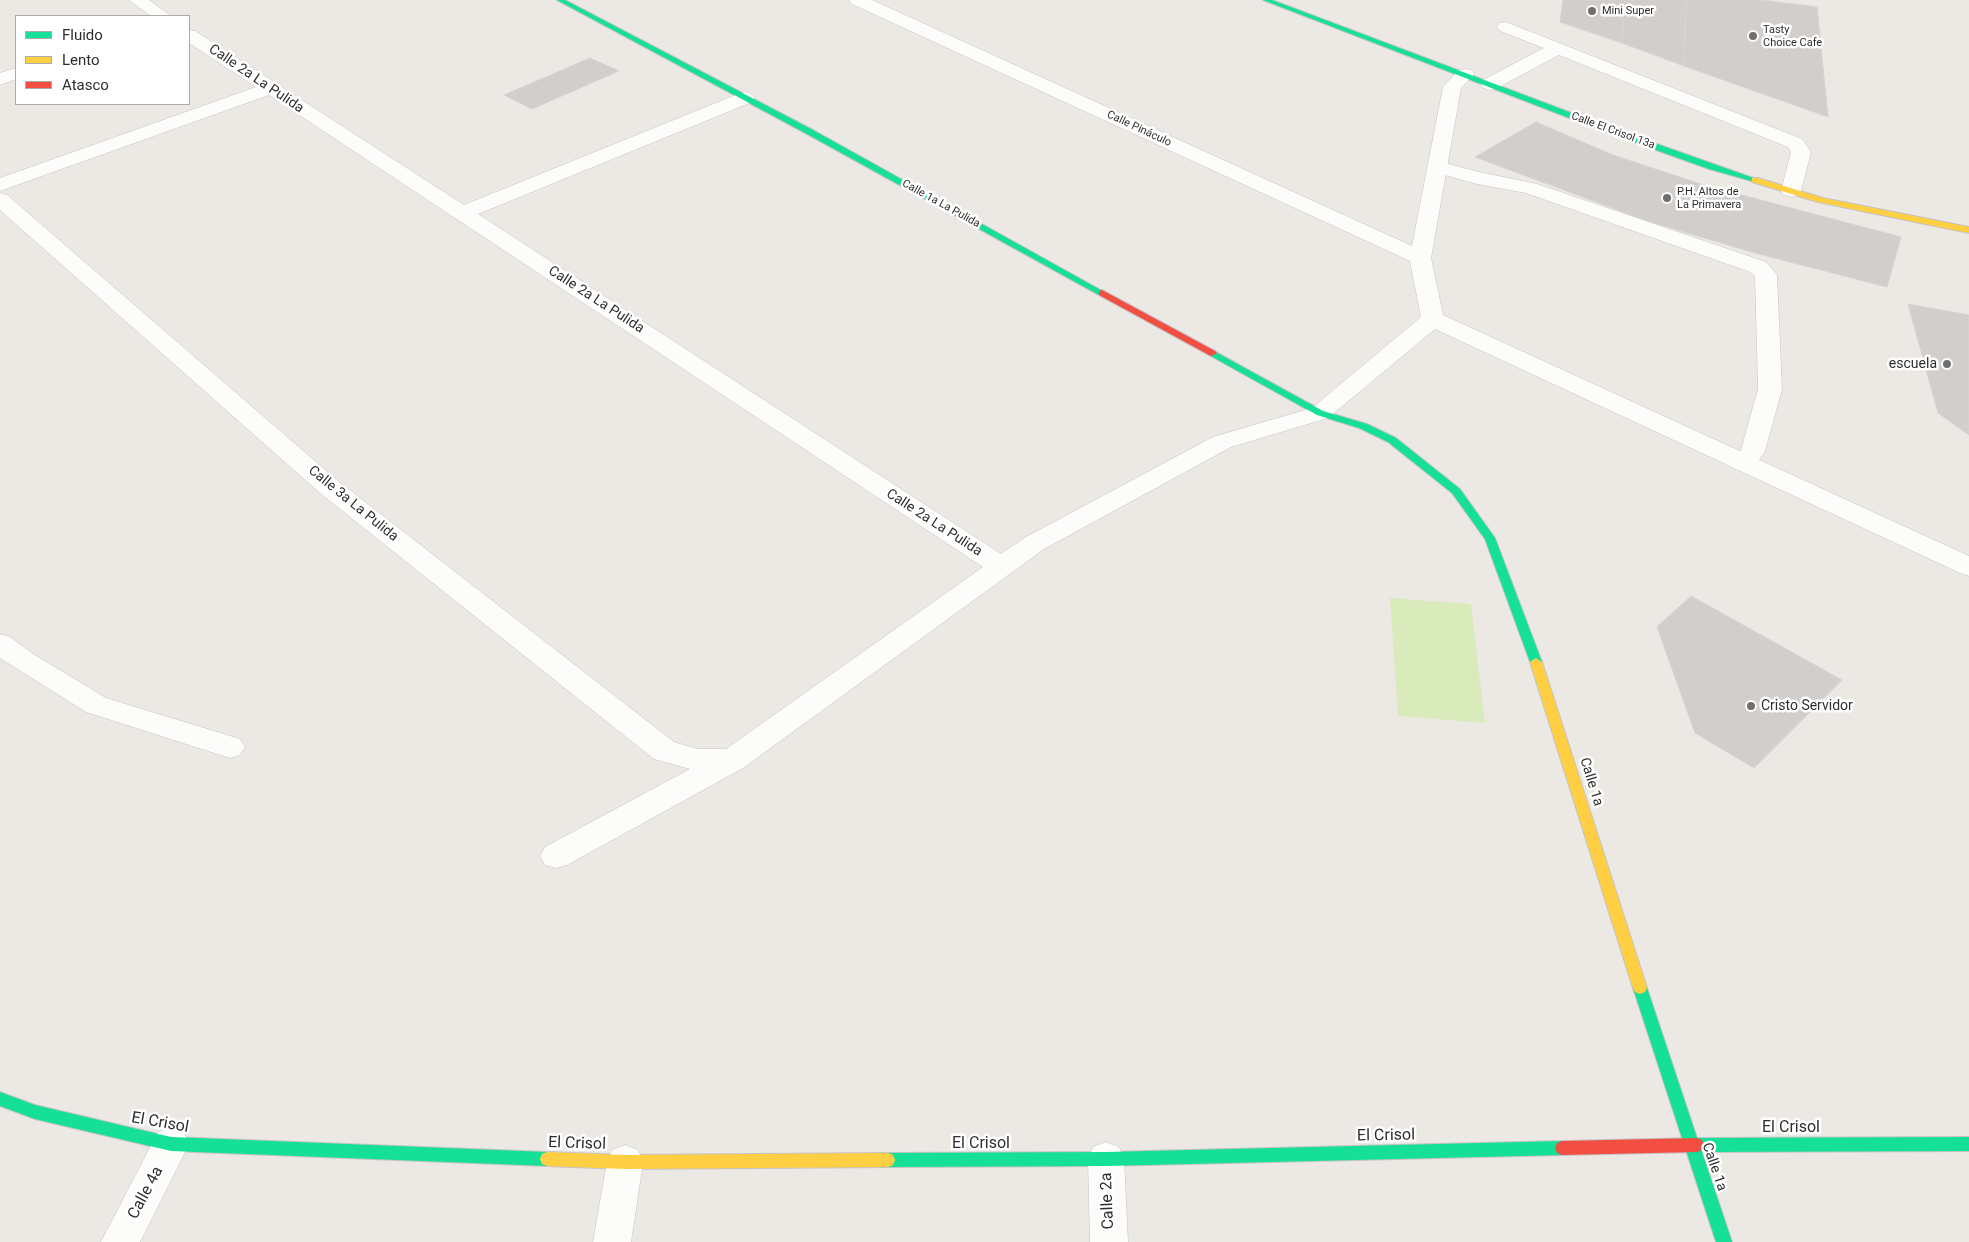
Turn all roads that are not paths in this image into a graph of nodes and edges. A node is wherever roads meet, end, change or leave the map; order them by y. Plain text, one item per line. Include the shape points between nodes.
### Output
1 (138, 0) edge
2 (560, 0) edge
3 (858, 0) edge
4 (1266, 0) edge
5 (160, 15) edge
6 (1506, 27) dead end
7 (190, 35) edge
8 (1558, 48) junction
9 (15, 73) edge
10 (1465, 74) junction
11 (0, 79) edge
12 (1490, 84) junction
13 (269, 89) junction
14 (745, 98) junction
15 (1437, 167) junction
16 (0, 185) edge
17 (1791, 191) junction
18 (0, 200) edge
19 (463, 213) junction
20 (1969, 230) edge
21 (1420, 258) junction
22 (1433, 319) junction
23 (1320, 413) junction
24 (1744, 463) junction
25 (1002, 567) junction
26 (1969, 567) edge
27 (0, 644) edge
28 (230, 748) dead end
29 (732, 760) junction
30 (556, 856) dead end
31 (0, 1099) edge
32 (171, 1144) junction
33 (1969, 1144) edge
34 (1691, 1145) junction
35 (1106, 1159) junction
36 (625, 1162) junction
37 (120, 1242) edge
38 (612, 1242) edge
39 (1109, 1242) edge
40 (1724, 1242) edge

1 - 5 street
2 - 14 street, Calle 1a La Pulida
3 - 21 street, Calle Pináculo
4 - 10 street, Calle El Crisol 13a
6 - 8 street
7 - 13 street, Calle 2a La Pulida
8 - 12 street
8 - 17 street via 1795,143 1801,152
9 - 11 street
10 - 12 street, Calle El Crisol 13a
10 - 15 street via 1452,87
12 - 17 street, Calle El Crisol 13a via 1712,167
13 - 16 street
13 - 19 street, Calle 2a La Pulida
14 - 19 street
14 - 23 street, Calle 1a La Pulida
15 - 21 street
15 - 24 street via 1530,188 1758,266 1766,275 1770,390 1753,451
17 - 20 street, Calle El Crisol 13a
18 - 29 street, Calle 3a La Pulida via 329,486 664,751 697,760
19 - 25 street, Calle 2a La Pulida
21 - 22 street
22 - 23 street
22 - 24 street
23 - 25 street via 1222,442 1035,543
23 - 34 street, Calle 1a via 1363,426 1392,440 1456,491 1490,538 1545,686
24 - 26 street
25 - 29 street
27 - 28 street via 96,705
29 - 30 street
31 - 32 street, El Crisol via 35,1112
32 - 36 street, El Crisol
32 - 37 street, Calle 4a
33 - 34 street, El Crisol
34 - 35 street, El Crisol
34 - 40 street, Calle 1a
35 - 36 street, El Crisol
35 - 39 street, Calle 2a
36 - 38 street

